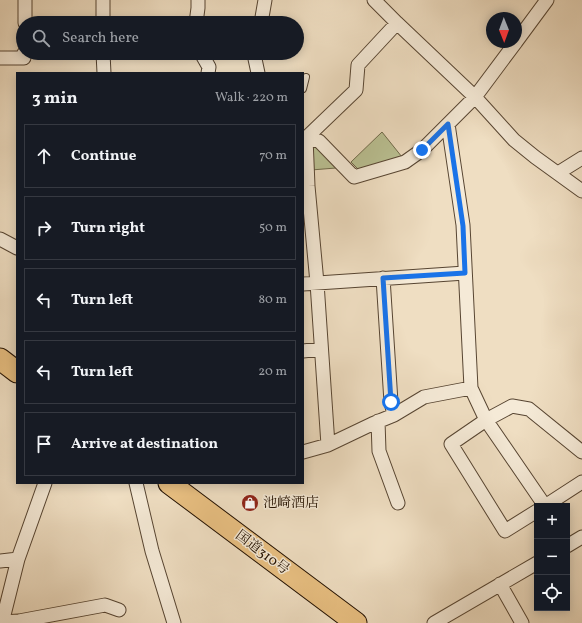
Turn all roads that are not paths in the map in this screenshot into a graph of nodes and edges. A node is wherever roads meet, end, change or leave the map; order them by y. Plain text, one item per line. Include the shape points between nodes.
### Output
1 (25, 0) edge
2 (103, 0) edge
3 (198, 0) edge
4 (265, 0) edge
5 (374, 0) edge
6 (546, 0) edge
7 (25, 16) edge
8 (103, 16) edge
9 (197, 16) edge
10 (262, 16) edge
11 (397, 24) junction
12 (522, 34) edge
13 (512, 48) edge
14 (0, 58) edge
15 (16, 58) edge
16 (103, 60) edge
17 (205, 60) edge
18 (254, 60) edge
19 (104, 72) edge
20 (208, 72) edge
21 (258, 72) edge
22 (306, 77) dead end
23 (304, 85) edge
24 (475, 97) junction
25 (448, 124) junction
26 (305, 137) edge
27 (582, 158) edge
28 (558, 173) junction
29 (582, 191) edge
30 (0, 239) edge
31 (16, 247) edge
32 (465, 273) junction
33 (383, 278) junction
34 (317, 283) junction
35 (304, 284) edge
36 (321, 349) junction
37 (304, 350) edge
38 (0, 359) edge
39 (16, 371) edge
40 (471, 388) junction
41 (394, 415) junction
42 (486, 420) junction
43 (378, 422) junction
44 (328, 445) junction
45 (304, 452) edge
46 (582, 452) edge
47 (582, 482) edge
48 (45, 484) edge
49 (136, 484) edge
50 (181, 486) edge
51 (398, 503) dead end
52 (534, 513) edge
53 (582, 537) edge
54 (570, 543) edge
55 (18, 559) junction
56 (0, 561) edge
57 (534, 565) edge
58 (500, 584) junction
59 (119, 610) dead end
60 (2, 623) edge
61 (174, 623) edge
62 (356, 623) edge
63 (434, 623) edge
64 (522, 623) edge

1 - 7 street
2 - 8 street
3 - 9 street
4 - 10 street
5 - 11 street
6 - 12 street
11 - 24 street
11 - 26 street via 358,65 356,90
13 - 24 street
14 - 15 street
16 - 19 street
17 - 20 street via 209,67
18 - 21 street
22 - 23 lane
24 - 25 street
24 - 28 street via 514,140
25 - 26 street via 422,150 405,162 354,177 319,141
25 - 32 street via 463,226
26 - 34 street
27 - 28 street
28 - 29 street
30 - 31 street
32 - 33 street
32 - 40 street
33 - 34 street
33 - 41 street
34 - 35 street
34 - 36 street
36 - 37 street
36 - 44 street
38 - 39 highway
40 - 41 street via 424,397
40 - 42 street
41 - 43 street
42 - 46 street via 512,406 529,409
42 - 47 street via 545,506
42 - 52 street via 451,444 505,531
43 - 44 street
43 - 51 street via 380,452
44 - 45 street
48 - 55 street
49 - 61 street via 152,551
50 - 62 highway, 国道310号
53 - 54 street
55 - 56 street
55 - 60 street
57 - 58 street
58 - 63 street
58 - 64 street
59 - 60 street via 105,605

